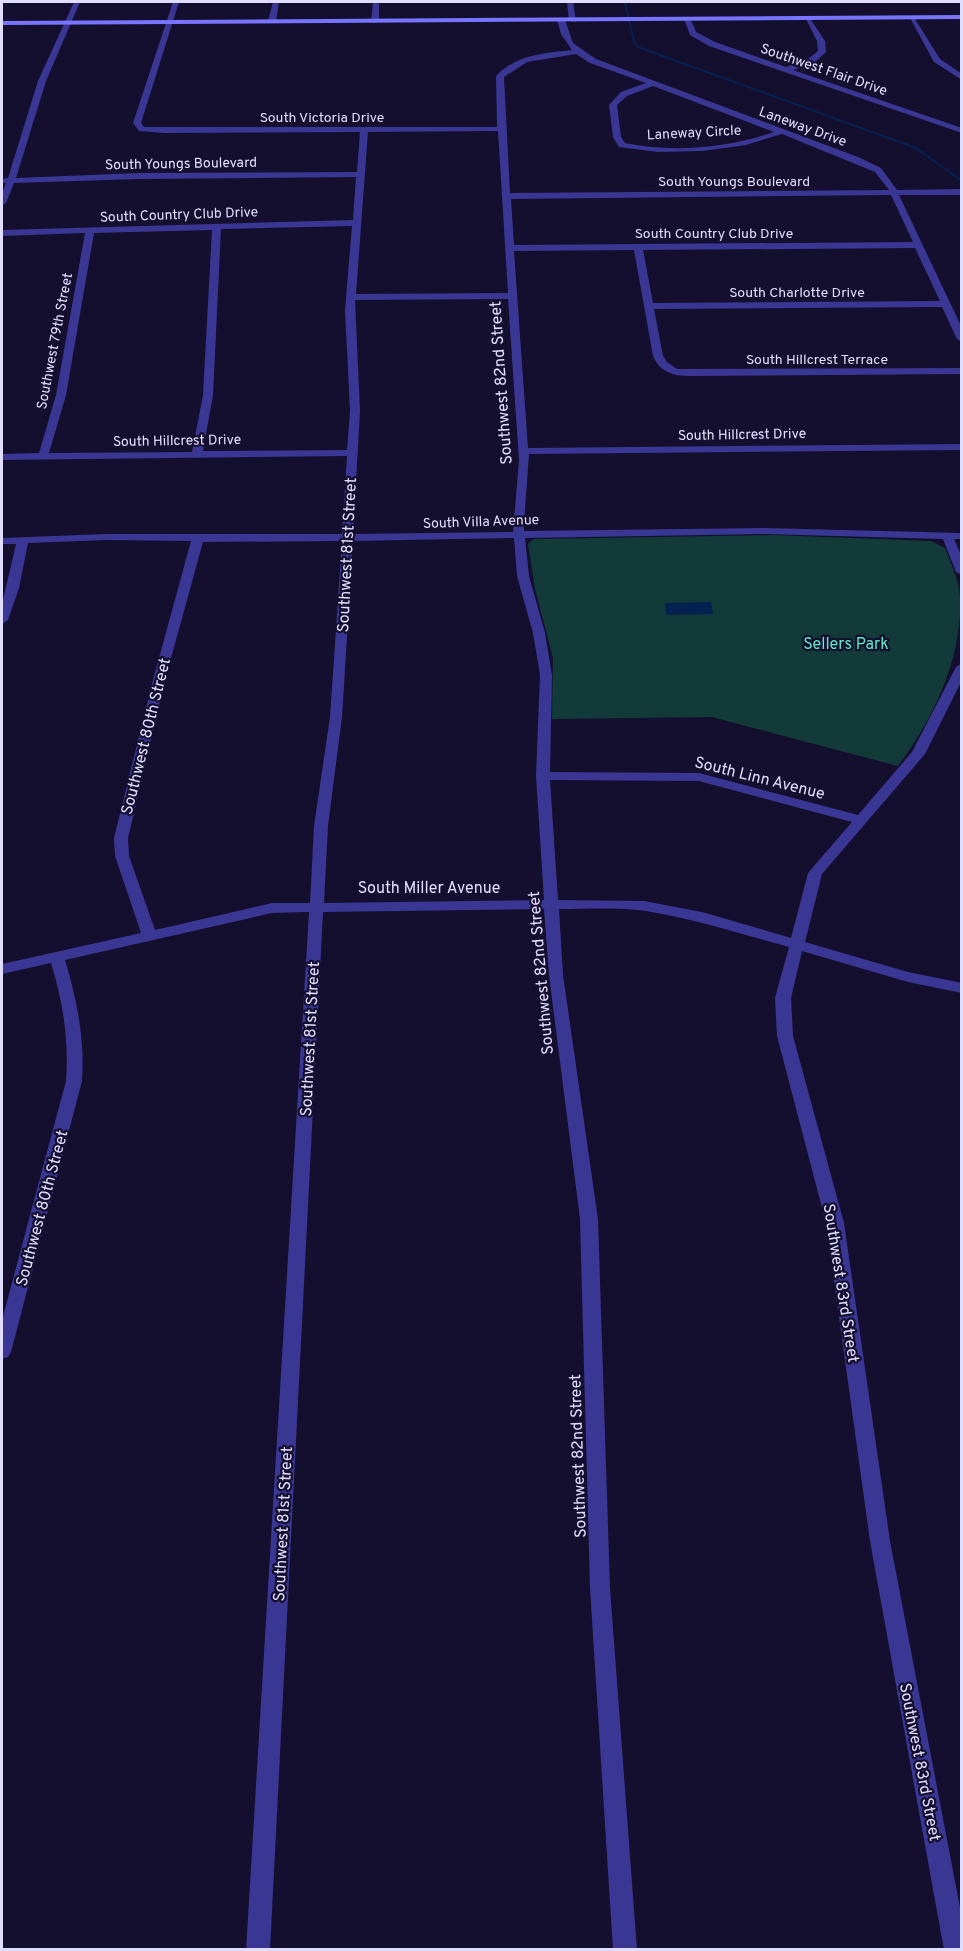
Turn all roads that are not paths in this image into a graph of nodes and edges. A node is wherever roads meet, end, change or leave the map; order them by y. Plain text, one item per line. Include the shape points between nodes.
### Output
1 (77, 2) edge
2 (176, 2) edge
3 (276, 2) edge
4 (376, 2) edge
5 (570, 2) edge
6 (911, 17) junction
7 (962, 17) edge
8 (807, 18) junction
9 (688, 19) junction
10 (561, 20) junction
11 (573, 20) junction
12 (272, 21) junction
13 (375, 21) junction
14 (68, 22) junction
15 (170, 22) junction
16 (2, 23) edge
17 (575, 51) junction
18 (786, 70) junction
19 (962, 78) edge
20 (651, 84) junction
21 (501, 129) junction
22 (364, 130) junction
23 (962, 131) edge
24 (781, 132) junction
25 (361, 174) junction
26 (11, 180) junction
27 (2, 181) edge
28 (962, 192) edge
29 (894, 193) junction
30 (506, 196) junction
31 (2, 203) edge
32 (357, 223) junction
33 (217, 226) junction
34 (90, 230) junction
35 (2, 233) edge
36 (919, 245) junction
37 (638, 247) junction
38 (510, 248) junction
39 (513, 296) junction
40 (351, 297) junction
41 (946, 304) junction
42 (649, 306) junction
43 (962, 339) edge
44 (962, 371) edge
45 (962, 447) edge
46 (524, 451) junction
47 (352, 453) junction
48 (197, 455) junction
49 (2, 457) edge
50 (43, 457) junction
51 (519, 535) junction
52 (947, 536) junction
53 (962, 536) edge
54 (198, 538) junction
55 (347, 538) junction
56 (22, 540) junction
57 (2, 541) edge
58 (962, 572) edge
59 (2, 620) edge
60 (962, 667) edge
61 (543, 776) junction
62 (861, 820) junction
63 (551, 904) junction
64 (317, 906) junction
65 (149, 934) junction
66 (796, 944) junction
67 (57, 958) junction
68 (2, 969) edge
69 (962, 988) edge
70 (2, 1352) edge
71 (258, 1950) edge
72 (625, 1950) edge
73 (956, 1950) edge

1 - 14 street
2 - 15 street
3 - 12 street
4 - 13 street
5 - 11 street
6 - 7 main road
6 - 8 main road
6 - 19 street via 937,60
8 - 9 main road
8 - 18 street via 821,41 822,52 811,62
9 - 11 main road
9 - 18 street, Southwest Flair Drive via 693,33 703,40
10 - 11 main road
10 - 13 main road
10 - 17 street via 566,39
12 - 13 main road
12 - 15 main road
14 - 15 main road
14 - 16 main road
14 - 26 street via 42,81
15 - 22 street, South Victoria Drive via 137,123 143,129
17 - 20 street, Laneway Drive
17 - 21 street, Southwest 82nd Street via 529,59 503,73 499,84
18 - 23 street, Southwest Flair Drive
20 - 24 street, Laneway Drive
20 - 24 street, Laneway Circle via 624,94 613,105 617,138 622,145 718,147 752,142
21 - 22 street, South Victoria Drive
21 - 30 street, Southwest 82nd Street
22 - 25 street, Southwest 81st Street
24 - 29 street, Laneway Drive via 878,170
25 - 26 street, South Youngs Boulevard
25 - 32 street, Southwest 81st Street
26 - 27 street, South Youngs Boulevard
26 - 31 street
28 - 29 street, South Youngs Boulevard
29 - 30 street, South Youngs Boulevard
29 - 36 street, Laneway Drive
30 - 38 street, Southwest 82nd Street
32 - 33 street, South Country Club Drive
32 - 40 street, Southwest 81st Street
33 - 34 street, South Country Club Drive
33 - 48 street via 208,395
34 - 35 street, South Country Club Drive
34 - 50 street, Southwest 79th Street via 61,395
36 - 37 street, South Country Club Drive
36 - 41 street, Laneway Drive
37 - 38 street, South Country Club Drive
37 - 42 street
38 - 39 street, Southwest 82nd Street
39 - 40 street
39 - 46 street, Southwest 82nd Street
40 - 47 street, Southwest 81st Street via 355,387
41 - 42 street, South Charlotte Drive
41 - 43 street, Laneway Drive
42 - 44 street, South Hillcrest Terrace via 660,363 674,371
45 - 46 street, South Hillcrest Drive
46 - 51 street, Southwest 82nd Street
47 - 48 street, South Hillcrest Drive
47 - 55 street, Southwest 81st Street
48 - 50 street, South Hillcrest Drive
49 - 50 street, South Hillcrest Drive
51 - 52 street, South Villa Avenue via 788,531
51 - 55 street, South Villa Avenue
51 - 61 street, Southwest 82nd Street via 523,576 546,675
52 - 53 street, South Villa Avenue
52 - 58 street
54 - 55 street, South Villa Avenue
54 - 56 street, South Villa Avenue
54 - 65 street, Southwest 80th Street via 121,838 122,856
55 - 64 street, Southwest 81st Street via 336,717 323,803
56 - 57 street, South Villa Avenue
56 - 59 street
60 - 62 street, Southwest 83rd Street via 918,754
61 - 62 street, South Linn Avenue via 699,777
61 - 63 street, Southwest 82nd Street
62 - 66 street, Southwest 83rd Street via 815,873
63 - 64 street, South Miller Avenue
63 - 66 street, South Miller Avenue via 669,910
63 - 72 street, Southwest 82nd Street via 562,1031 589,1219 600,1588
64 - 65 street, South Miller Avenue via 250,911
64 - 71 street, Southwest 81st Street
65 - 67 street, South Miller Avenue
66 - 69 street, South Miller Avenue via 908,977
66 - 73 street, Southwest 83rd Street via 783,998 785,1036 835,1223 880,1541
67 - 68 street, South Miller Avenue
67 - 70 street, Southwest 80th Street via 74,1024 74,1081

